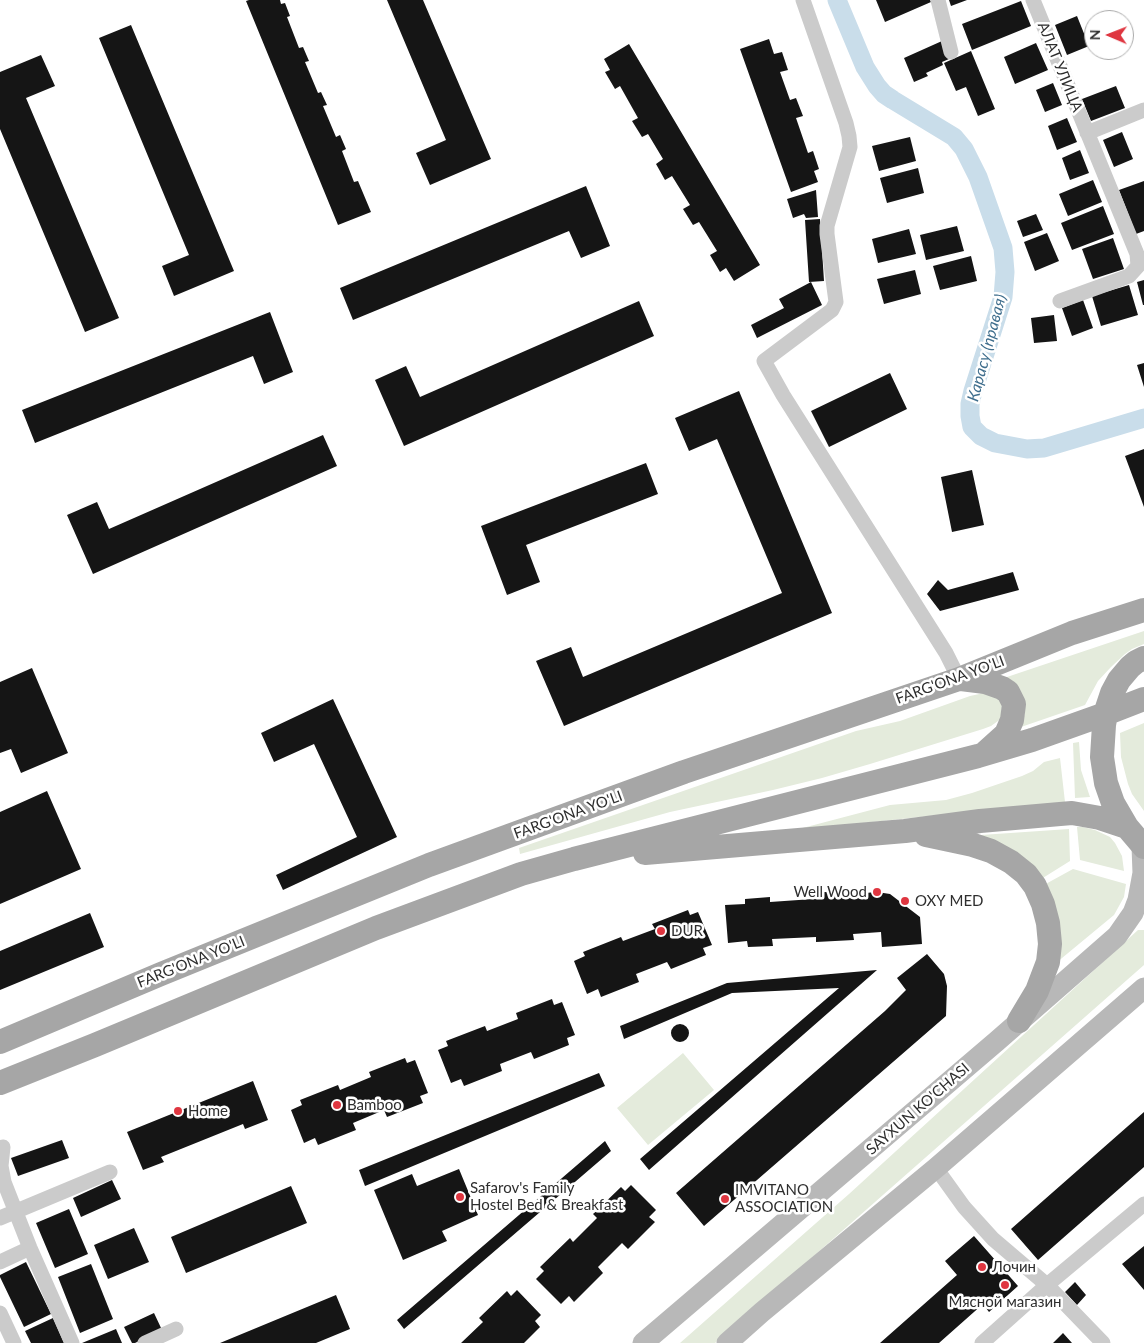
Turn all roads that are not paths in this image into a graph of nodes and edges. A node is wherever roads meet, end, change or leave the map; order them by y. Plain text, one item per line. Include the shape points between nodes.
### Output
1 (802, 0) edge
2 (938, 0) edge
3 (1033, 0) edge
4 (951, 52) dead end
5 (1144, 110) edge
6 (1087, 133) junction
7 (1060, 301) dead end
8 (1144, 610) edge
9 (1144, 658) edge
10 (959, 679) junction
11 (1144, 699) edge
12 (1105, 714) junction
13 (978, 756) junction
14 (1127, 827) junction
15 (904, 831) junction
16 (1143, 846) edge
17 (574, 859) junction
18 (1144, 922) edge
19 (1117, 936) junction
20 (1144, 988) edge
21 (1019, 1021) junction
22 (0, 1042) edge
23 (0, 1083) edge
24 (3, 1147) dead end
25 (936, 1168) junction
26 (110, 1172) dead end
27 (1143, 1208) edge
28 (16, 1211) junction
29 (0, 1218) edge
30 (30, 1248) junction
31 (0, 1262) edge
32 (1047, 1285) junction
33 (0, 1312) edge
34 (176, 1329) dead end
35 (14, 1343) edge
36 (72, 1343) edge
37 (145, 1343) edge
38 (643, 1343) edge
39 (727, 1343) edge
40 (982, 1343) edge
41 (1102, 1343) edge

1 - 10 street via 849,136 850,147 827,226 836,302 832,310 764,361 946,653
2 - 4 street
3 - 6 street, АЛАТ УЛИЦА
5 - 6 street
6 - 7 street, АЛАТ УЛИЦА via 1137,254 1138,266 1129,276
8 - 10 main road, FARG'ONA YO'LI via 1072,634
9 - 12 main road via 1119,680
10 - 13 main road via 1002,688 1014,704 1006,734
10 - 22 main road, FARG'ONA YO'LI via 684,772 429,865
11 - 12 main road
12 - 13 main road
12 - 14 main road via 1104,774
13 - 17 main road
14 - 15 main road via 1072,813
14 - 16 main road
15 - 17 main road
15 - 21 main road via 992,850 1026,874 1036,886 1048,923 1048,962 1037,991
16 - 19 main road, SAYXUN KO'CHASI via 1138,900
17 - 23 main road via 520,874 376,928
18 - 19 main road
19 - 21 main road, SAYXUN KO'CHASI
20 - 25 main road
21 - 38 main road, SAYXUN KO'CHASI
24 - 28 street via 1,1166 4,1182
25 - 32 street via 964,1207 993,1239
25 - 39 main road
26 - 28 street
27 - 32 street
28 - 29 street
28 - 30 street
30 - 31 street
30 - 36 street
32 - 40 street
32 - 41 street
33 - 35 street
34 - 37 street

